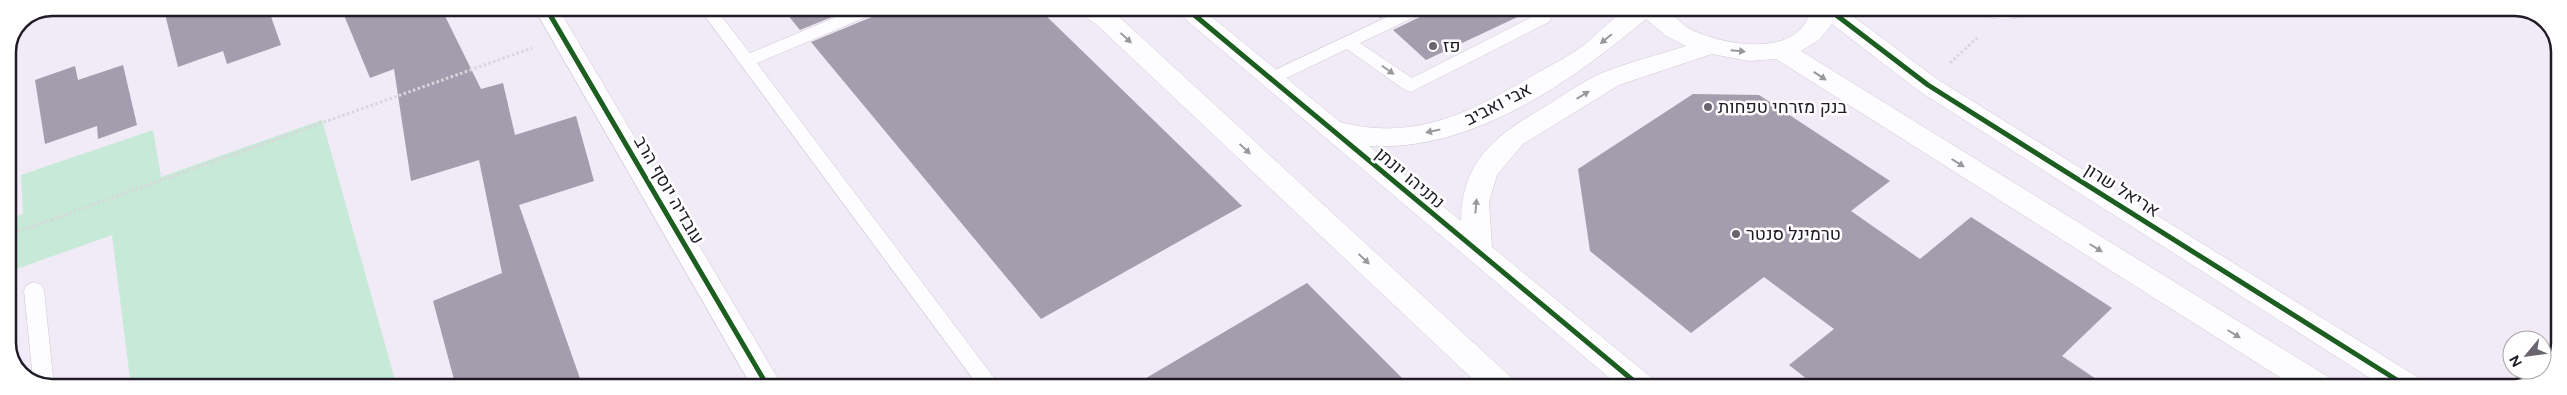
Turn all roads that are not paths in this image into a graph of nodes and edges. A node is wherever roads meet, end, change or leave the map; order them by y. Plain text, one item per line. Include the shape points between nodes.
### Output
1 (551, 16) edge
2 (713, 16) edge
3 (852, 16) edge
4 (1102, 16) edge
5 (1196, 16) edge
6 (1401, 17) edge
7 (1541, 17) edge
8 (1634, 17) edge
9 (1657, 17) edge
10 (1822, 17) edge
11 (1837, 17) edge
12 (1348, 42) junction
13 (1711, 46) junction
14 (1779, 49) junction
15 (747, 61) junction
16 (1270, 80) junction
17 (1330, 128) junction
18 (1479, 254) junction
19 (34, 290) dead end
20 (43, 378) edge
21 (763, 378) edge
22 (985, 378) edge
23 (1492, 379) edge
24 (1631, 379) edge
25 (2305, 379) edge
26 (2394, 379) edge

1 - 21 street, עובדיה יוסף הרב
2 - 15 lane
3 - 15 lane
4 -> 23 street
5 - 16 street, נתניהו יונתן
6 - 12 lane
12 -> 7 lane via 1410,86
8 -> 17 street, אבי ואביב via 1591,52 1493,111 1464,123 1381,138 1357,136
9 - 13 street via 1684,36
10 - 14 street via 1804,40
11 - 26 street, אריאל שרון via 1928,85
12 - 16 lane
13 -> 14 street via 1750,52
18 -> 13 street, אבי ואביב via 1474,228 1475,202 1484,174 1514,137 1610,79
14 -> 25 street
15 - 22 lane
16 - 17 street, נתניהו יונתן
17 - 18 street, נתניהו יונתן
18 - 24 street, נתניהו יונתן
19 - 20 lane

